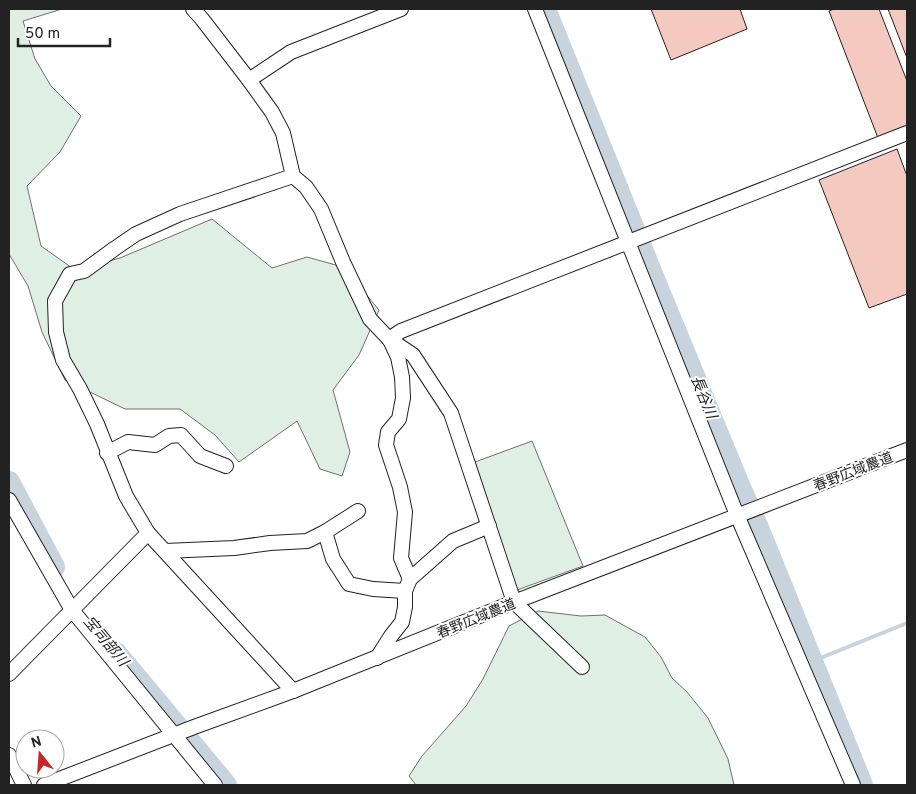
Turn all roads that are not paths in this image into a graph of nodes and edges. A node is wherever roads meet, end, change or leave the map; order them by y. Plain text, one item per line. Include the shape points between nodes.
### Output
1 (193, 9) edge
2 (401, 9) edge
3 (535, 9) edge
4 (249, 80) junction
5 (907, 133) edge
6 (293, 176) junction
7 (635, 240) junction
8 (389, 339) junction
9 (907, 450) edge
10 (107, 453) junction
11 (226, 466) dead end
12 (9, 500) edge
13 (358, 511) dead end
14 (737, 515) junction
15 (489, 526) junction
16 (325, 532) junction
17 (148, 533) junction
18 (164, 551) junction
19 (408, 585) junction
20 (514, 602) junction
21 (72, 610) junction
22 (377, 658) junction
23 (582, 667) dead end
24 (9, 674) edge
25 (294, 692) junction
26 (175, 734) junction
27 (9, 755) edge
28 (24, 785) edge
29 (44, 785) edge
30 (215, 785) edge
31 (852, 785) edge

1 - 4 street
2 - 4 street via 291,52
3 - 7 street
4 - 6 street via 283,132
5 - 7 street
6 - 8 street via 306,187 321,210 370,319
6 - 10 street via 180,214 136,234 84,272 70,274 55,301 56,332 63,360 97,424
7 - 8 street
7 - 14 street
8 - 15 street via 413,355 451,413
8 - 19 street via 398,357 403,398 399,420 388,432 386,445 405,512 401,558
9 - 14 street, 春野広域農道
10 - 11 street via 128,442 154,445 169,436 181,435 200,456
10 - 17 street via 126,496
12 - 21 street
13 - 16 street
14 - 20 street, 春野広域農道
14 - 31 street
15 - 19 street via 453,541
15 - 20 street
16 - 18 street via 307,541
16 - 19 street via 333,559 349,584 373,589
17 - 18 street
17 - 21 street
18 - 25 street
19 - 22 street via 402,622
20 - 22 street, 春野広域農道
20 - 23 street
21 - 24 street
21 - 26 street
22 - 25 street, 春野広域農道
25 - 26 street, 春野広域農道
26 - 29 street, 春野広域農道
26 - 30 street
27 - 28 street

